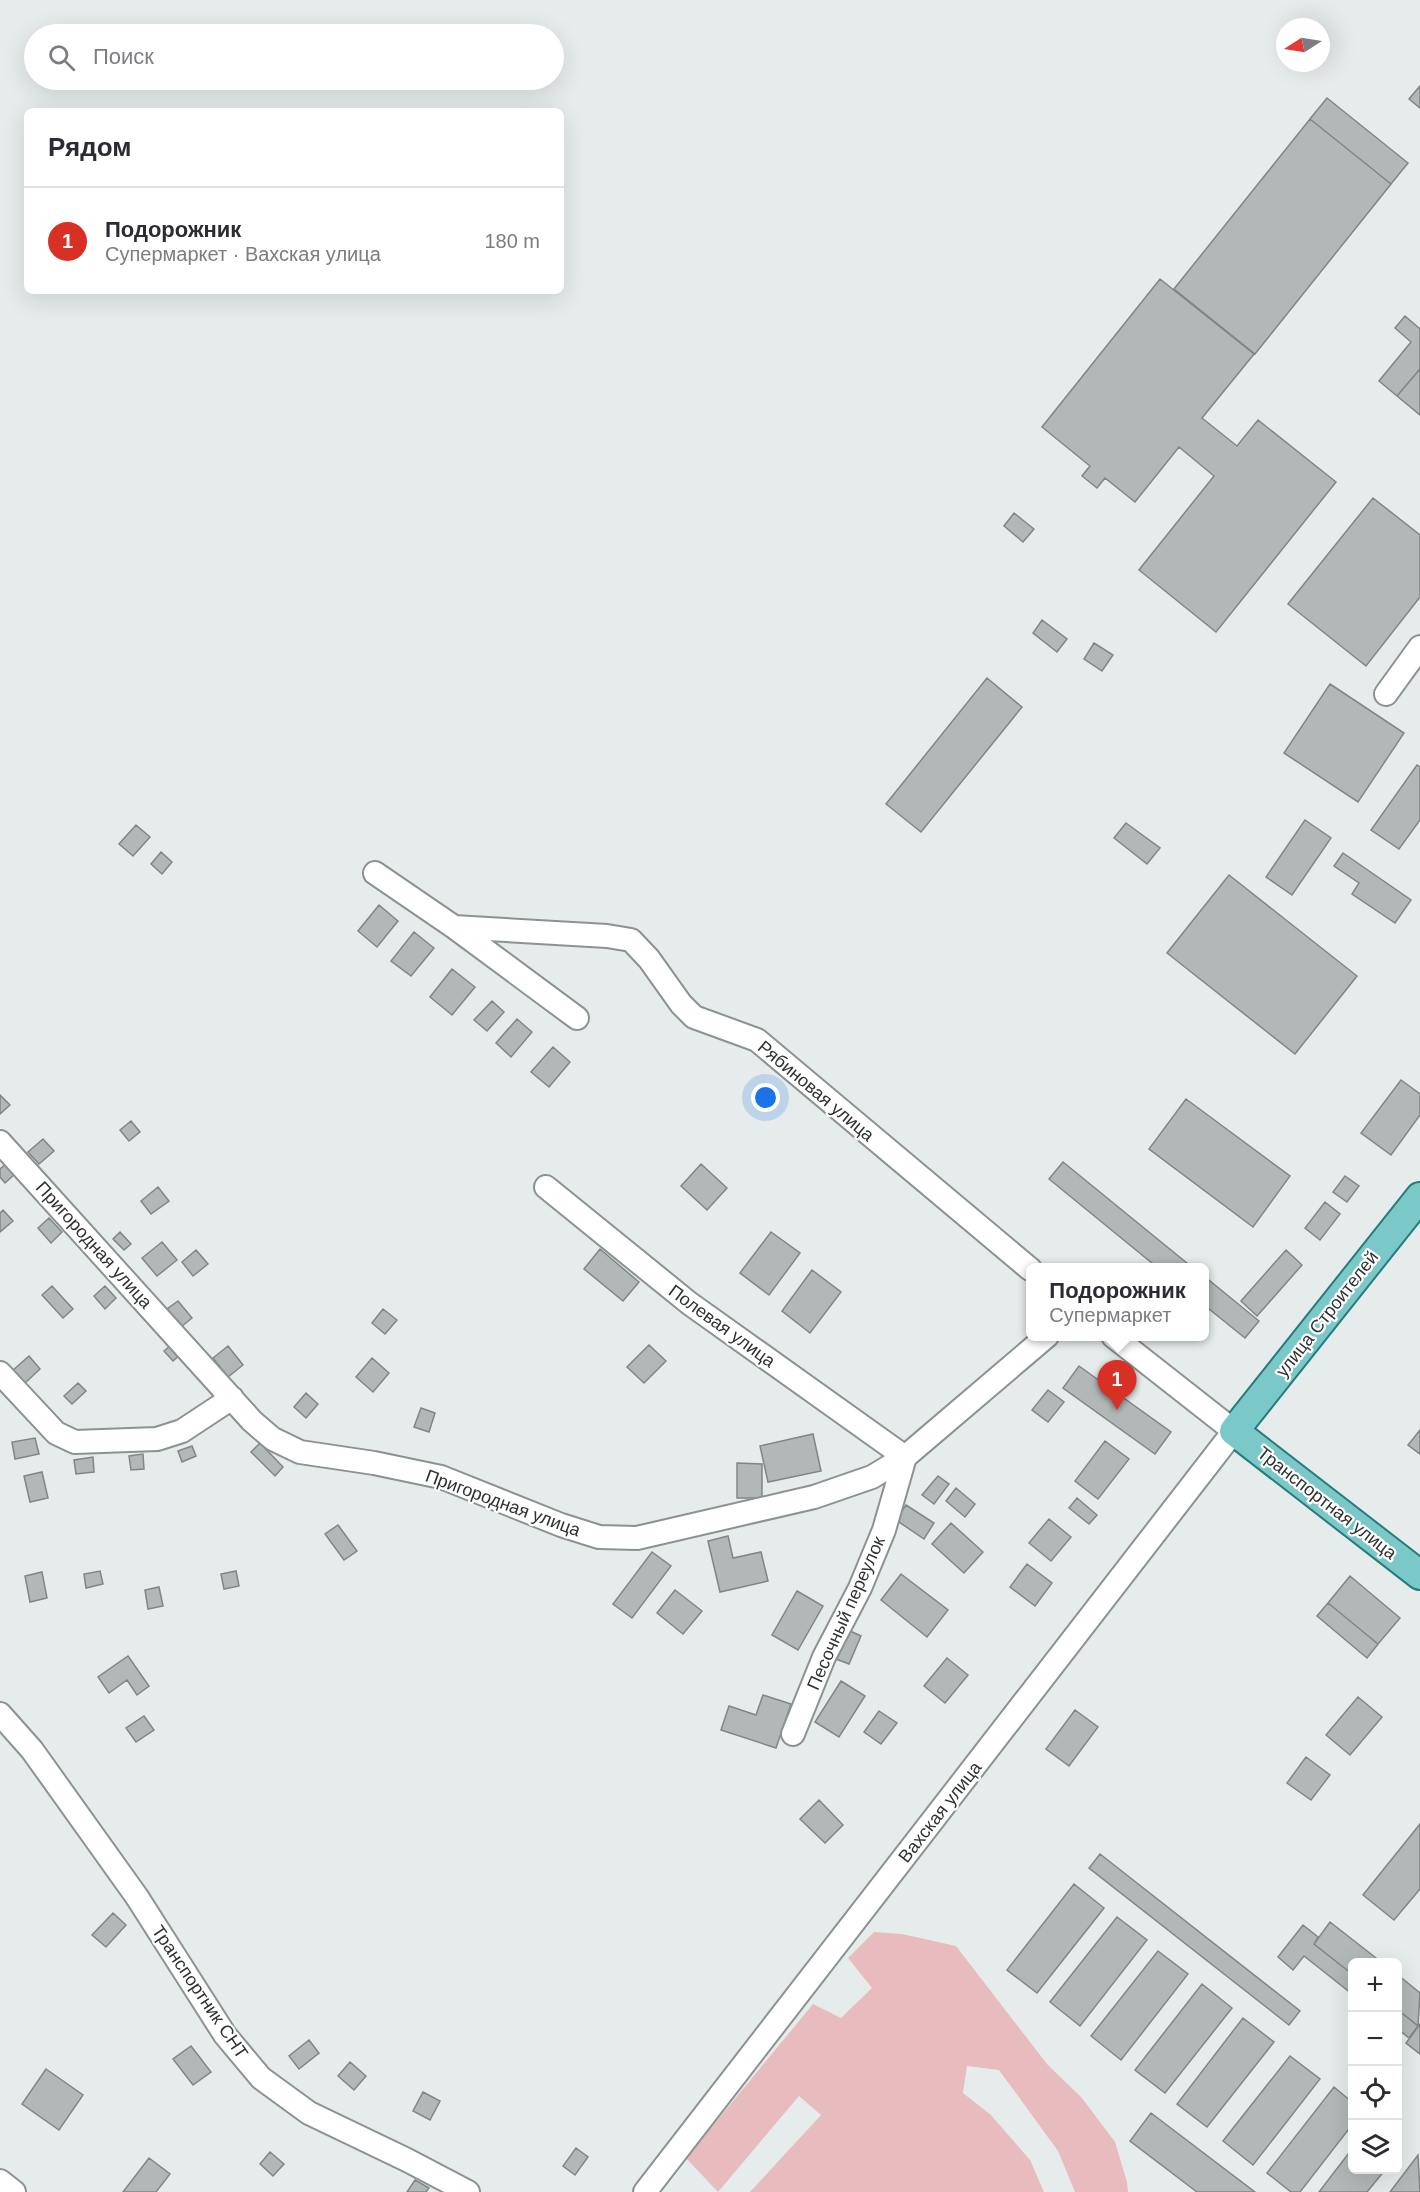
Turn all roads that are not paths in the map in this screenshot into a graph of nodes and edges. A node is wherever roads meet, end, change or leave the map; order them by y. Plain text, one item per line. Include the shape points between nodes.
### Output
1 (1420, 647) edge
2 (1386, 694) dead end
3 (375, 873) dead end
4 (454, 927) junction
5 (577, 1018) dead end
6 (0, 1142) edge
7 (546, 1187) dead end
8 (1420, 1197) edge
9 (1026, 1266) edge
10 (1041, 1341) edge
11 (1119, 1341) edge
12 (0, 1373) edge
13 (232, 1398) junction
14 (1234, 1431) junction
15 (904, 1457) junction
16 (1420, 1575) edge
17 (0, 1714) edge
18 (793, 1734) dead end
19 (0, 2181) edge
20 (14, 2192) edge
21 (468, 2192) edge
22 (645, 2192) edge

1 - 2 street
3 - 4 street
4 - 5 street
4 - 9 street, Рябиновая улица via 632,940 694,1017 757,1040
6 - 13 street, Пригородная улица
7 - 15 street, Полевая улица via 689,1303
8 - 14 main road, улица Строителей
10 - 15 street, Пригородная улица
11 - 14 street
12 - 13 street via 56,1433 75,1442 157,1439 182,1431
13 - 15 street, Пригородная улица via 273,1439 300,1452 441,1477 599,1537 637,1538 814,1497 872,1477
14 - 16 main road, Транспортная улица
14 - 22 street, Вахская улица
15 - 18 street, Песочный переулок via 884,1530 860,1588 824,1657
17 - 21 street, Транспортник СНТ via 32,1750 137,1898 225,2035 261,2078 309,2113
19 - 20 street

